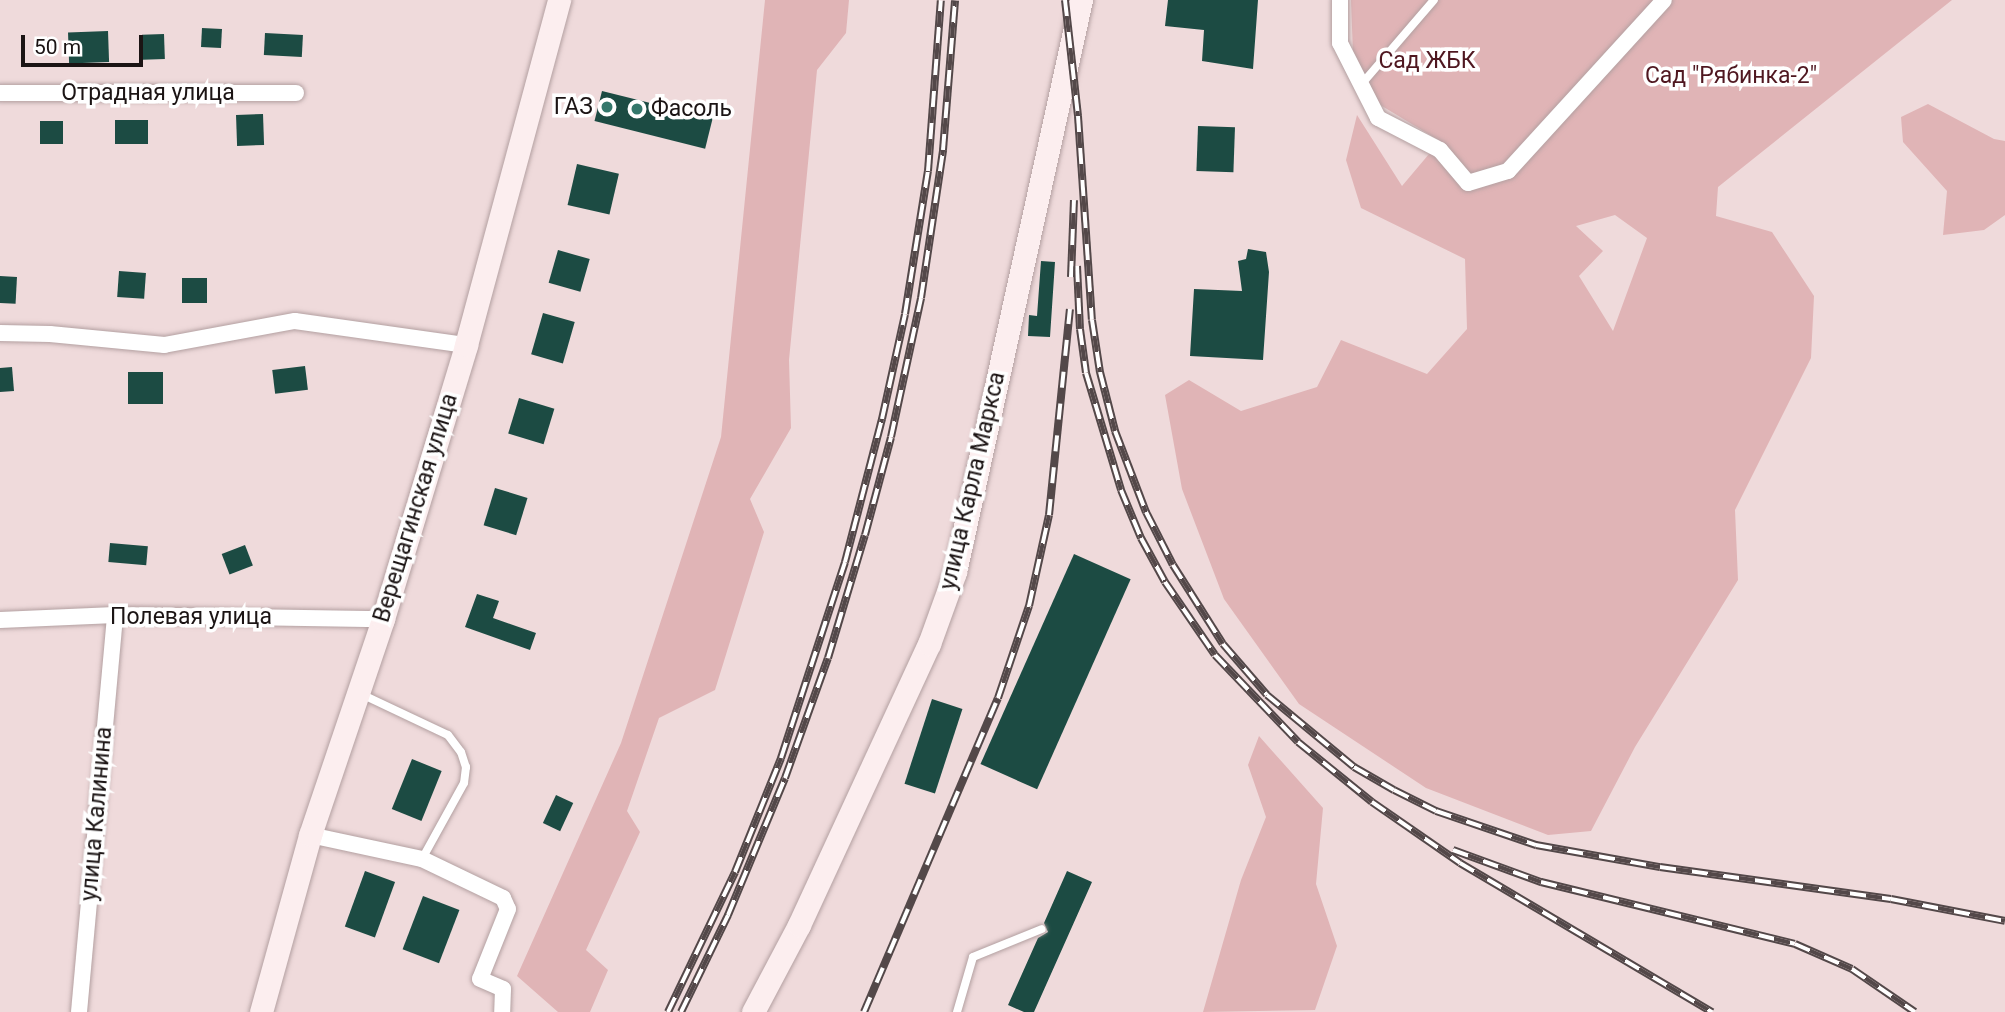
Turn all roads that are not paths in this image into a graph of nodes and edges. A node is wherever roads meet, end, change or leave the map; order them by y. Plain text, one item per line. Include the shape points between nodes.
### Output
1 (559, 0) edge
2 (1081, 0) edge
3 (1340, 0) edge
4 (1434, 0) edge
5 (1664, 0) edge
6 (1366, 79) dead end
7 (0, 93) edge
8 (296, 93) dead end
9 (0, 332) edge
10 (466, 345) junction
11 (115, 615) junction
12 (383, 619) junction
13 (0, 621) edge
14 (356, 692) junction
15 (310, 835) junction
16 (422, 859) junction
17 (1042, 929) dead end
18 (79, 1012) edge
19 (261, 1012) edge
20 (502, 1012) edge
21 (752, 1012) edge
22 (957, 1012) edge

1 - 10 main road, Верещагинская улица
2 - 21 main road, улица Карла Маркса via 962,546 944,604 799,925
3 - 5 street via 1340,43 1378,118 1440,150 1468,183 1508,171
4 - 6 lane
7 - 8 street, Отрадная улица
9 - 10 street via 164,345 296,321
10 - 12 main road, Верещагинская улица
11 - 12 street, Полевая улица
11 - 13 street, Полевая улица
11 - 18 street, улица Калинина
12 - 14 main road, Верещагинская улица
14 - 15 main road, Верещагинская улица
14 - 16 lane via 448,735 461,752 466,767 464,783
15 - 16 street
15 - 19 main road, Верещагинская улица
16 - 20 street via 503,898 508,909 480,979 503,989
17 - 22 lane via 973,957

